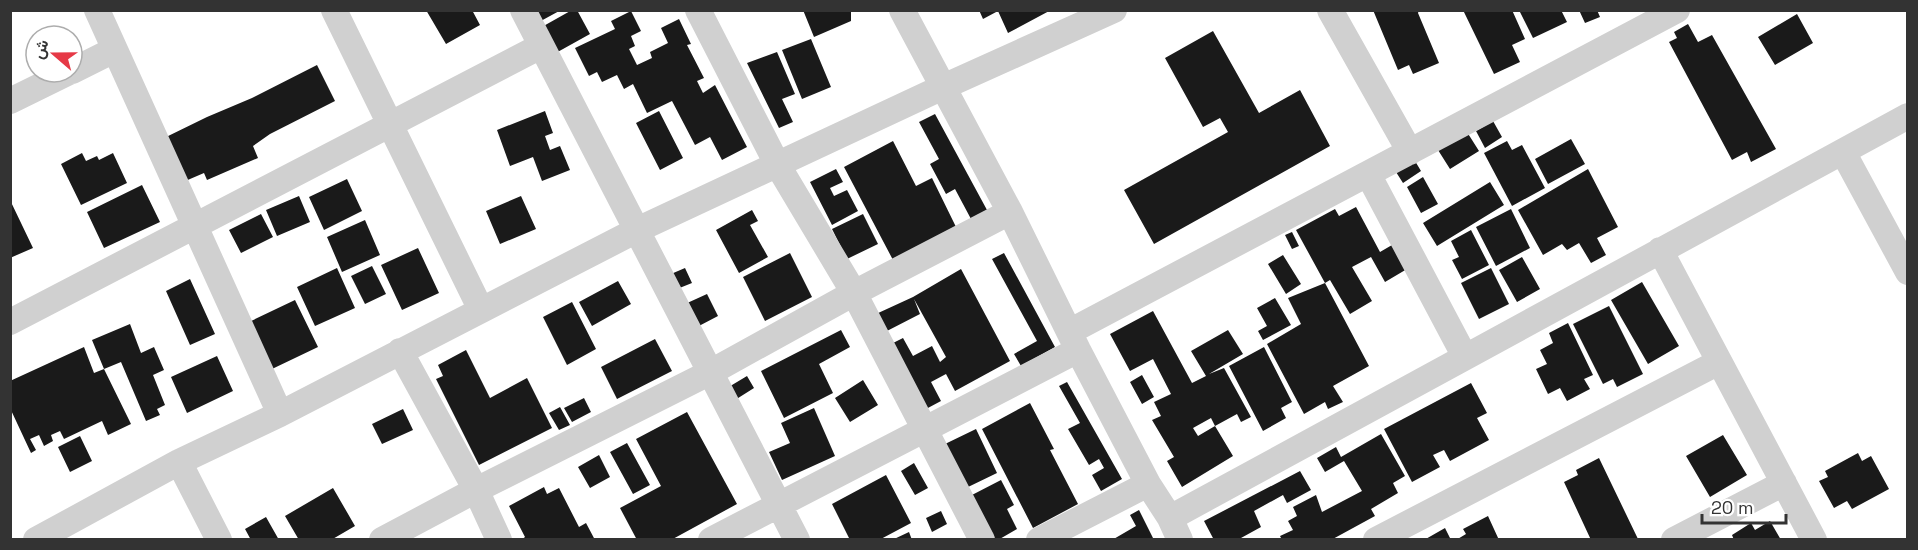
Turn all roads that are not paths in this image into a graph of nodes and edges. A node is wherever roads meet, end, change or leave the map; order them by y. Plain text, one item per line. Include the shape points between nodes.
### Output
1 (97, 10) edge
2 (334, 10) edge
3 (523, 10) edge
4 (698, 10) edge
5 (902, 10) edge
6 (1114, 10) edge
7 (1330, 10) edge
8 (1677, 10) edge
9 (541, 46) junction
10 (114, 50) junction
11 (84, 65) edge
12 (45, 84) edge
13 (943, 87) junction
14 (10, 101) edge
15 (1908, 116) edge
16 (390, 125) junction
17 (1410, 152) junction
18 (1843, 152) junction
19 (777, 164) junction
20 (1368, 174) junction
21 (1010, 212) junction
22 (194, 226) junction
23 (637, 231) junction
24 (1660, 250) junction
25 (1908, 272) edge
26 (854, 293) junction
27 (481, 310) junction
28 (10, 322) edge
29 (1074, 341) junction
30 (400, 351) junction
31 (1465, 357) junction
32 (1719, 362) junction
33 (711, 372) junction
34 (280, 414) junction
35 (925, 429) junction
36 (179, 462) junction
37 (1784, 483) junction
38 (1148, 484) junction
39 (476, 490) junction
40 (779, 505) junction
41 (1175, 529) edge
42 (410, 533) edge
43 (36, 540) edge
44 (219, 540) edge
45 (382, 540) edge
46 (499, 540) edge
47 (711, 540) edge
48 (797, 540) edge
49 (982, 540) edge
50 (1039, 540) edge
51 (1376, 540) edge
52 (1674, 540) edge
53 (1814, 540) edge

1 - 10 street
2 - 16 street
3 - 9 street
4 - 19 street
5 - 13 street
6 - 13 street
7 - 17 street
8 - 17 street
9 - 16 street
9 - 23 street
10 - 11 street
10 - 22 street
12 - 14 street
13 - 19 street
13 - 21 street
15 - 18 street
16 - 22 street
16 - 27 street
17 - 20 street
18 - 24 street
18 - 25 street
19 - 23 street
19 - 26 street
20 - 29 street
20 - 31 street
21 - 26 street
21 - 29 street
22 - 28 street
22 - 34 street
23 - 27 street
23 - 33 street
24 - 31 street
24 - 32 street
26 - 33 street
26 - 35 street
27 - 30 street
29 - 35 street
29 - 38 street
30 - 34 street
30 - 39 street
31 - 41 street
32 - 37 street
32 - 51 street
33 - 39 street
33 - 40 street
34 - 36 street
35 - 40 street
35 - 49 street
36 - 43 street
36 - 44 street
37 - 52 street
37 - 53 street
38 - 41 street
38 - 50 street
39 - 42 street
39 - 46 street
40 - 47 street
40 - 48 street
42 - 45 street

